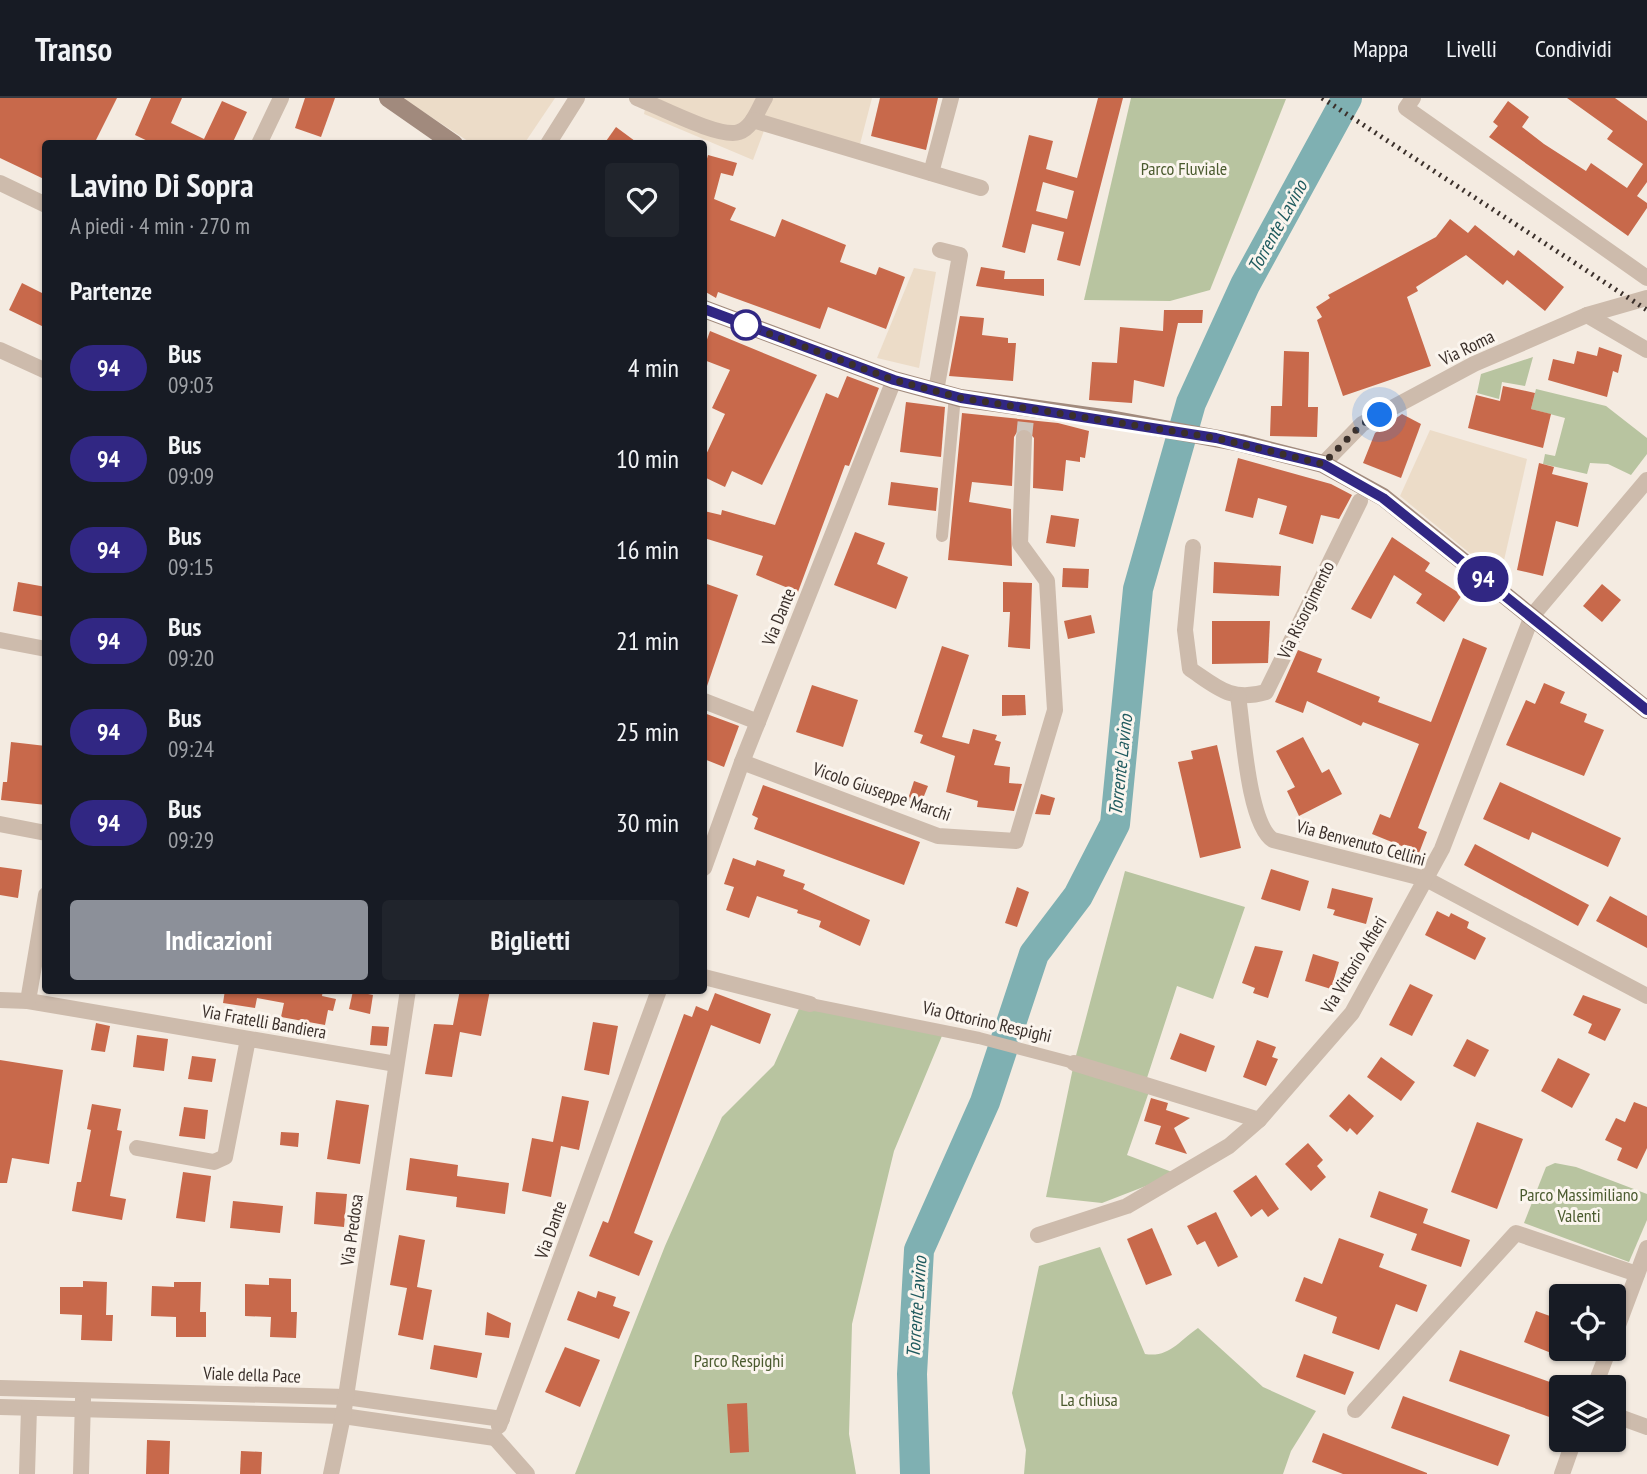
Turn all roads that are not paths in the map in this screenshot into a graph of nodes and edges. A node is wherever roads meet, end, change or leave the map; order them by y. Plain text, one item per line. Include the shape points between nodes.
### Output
1 (281, 98) edge
2 (388, 98) edge
3 (577, 98) edge
4 (637, 98) edge
5 (765, 98) edge
6 (951, 98) edge
7 (1413, 98) edge
8 (753, 120) junction
9 (261, 140) edge
10 (448, 140) edge
11 (551, 140) edge
12 (931, 173) junction
13 (0, 183) edge
14 (981, 188) dead end
15 (42, 203) edge
16 (940, 250) dead end
17 (1647, 278) edge
18 (1647, 298) edge
19 (1627, 306) junction
20 (707, 311) edge
21 (1587, 315) junction
22 (1630, 338) junction
23 (0, 350) edge
24 (1647, 350) edge
25 (42, 369) edge
26 (894, 380) junction
27 (936, 391) junction
28 (955, 396) junction
29 (1024, 438) tunnel mouth
30 (1323, 464) junction
31 (1647, 480) edge
32 (1360, 501) dead end
33 (942, 536) dead end
34 (1194, 547) dead end
35 (1532, 616) junction
36 (0, 640) edge
37 (42, 648) edge
38 (1238, 696) junction
39 (707, 702) edge
40 (1647, 710) edge
41 (758, 722) junction
42 (742, 762) junction
43 (0, 824) edge
44 (42, 832) edge
45 (707, 860) edge
46 (1426, 879) junction
47 (42, 919) edge
48 (707, 978) edge
49 (407, 994) edge
50 (658, 994) edge
51 (1647, 996) edge
52 (0, 1000) edge
53 (28, 1001) junction
54 (810, 1004) joint
55 (248, 1039) junction
56 (1074, 1063) joint
57 (396, 1064) junction
58 (1259, 1120) junction
59 (137, 1148) dead end
60 (1038, 1235) dead end
61 (1647, 1248) edge
62 (1637, 1274) junction
63 (1626, 1304) edge
64 (0, 1388) edge
65 (83, 1390) junction
66 (346, 1397) junction
67 (0, 1407) edge
68 (29, 1408) junction
69 (83, 1409) junction
70 (1355, 1410) dead end
71 (343, 1416) junction
72 (502, 1419) junction
73 (1626, 1419) edge
74 (1647, 1427) edge
75 (495, 1438) junction
76 (1570, 1452) edge
77 (27, 1474) edge
78 (81, 1474) edge
79 (331, 1474) edge
80 (527, 1474) edge
81 (1562, 1474) edge

1 - 9 street
2 - 10 main road
3 - 11 street
4 - 8 street via 715,130 741,132
5 - 8 street
6 - 12 street
7 - 17 street via 1406,108
8 - 12 street
12 - 14 street
13 - 15 street
16 - 27 street via 960,255
18 - 19 street, Via Roma
19 - 21 street, Via Roma
19 - 22 street via 1623,318
20 - 26 main road
21 - 22 street
21 - 30 street, Via Roma via 1474,365 1362,424
22 - 24 street
23 - 25 street
26 - 27 main road
26 - 41 street, Via Dante
27 - 28 main road
28 - 30 main road via 1026,413 1110,419 1241,443
28 - 33 street
29 - 42 street, Vicolo Giuseppe Marchi via 1020,544 1047,581 1055,710 1016,841 938,835
30 - 35 main road via 1383,498
31 - 35 street, Via Vittorio Alfieri
32 - 38 street, Via Risorgimento via 1266,692
34 - 38 street via 1185,630 1190,669
35 - 40 main road
35 - 46 street, Via Vittorio Alfieri via 1442,849
36 - 37 street
38 - 46 street, Via Benvenuto Cellini via 1256,814 1265,834 1273,840
39 - 41 street
41 - 42 street, Via Dante
42 - 45 street, Via Dante
43 - 44 street
46 - 51 street, Via Benvenuto Cellini
46 - 58 street, Via Vittorio Alfieri via 1352,1013
47 - 53 street
48 - 54 street, Via Ottorino Respighi
49 - 57 street, Via Predosa
50 - 72 street, Via Dante
52 - 53 street, Via Fratelli Bandiera
53 - 55 street, Via Fratelli Bandiera
54 - 56 street, Via Ottorino Respighi via 979,1038
55 - 57 street, Via Fratelli Bandiera
55 - 59 street via 225,1157 214,1162
56 - 58 street, Via Ottorino Respighi
57 - 66 street, Via Predosa
58 - 60 street, Via Vittorio Alfieri via 1229,1146 1127,1206
61 - 62 street
62 - 63 street
62 - 70 street via 1516,1233
64 - 65 street, Viale della Pace
65 - 66 street, Viale della Pace
65 - 69 street
66 - 71 street, Via Predosa
66 - 72 street, Viale della Pace
67 - 68 street
68 - 69 street
68 - 77 street
69 - 71 street
69 - 78 street
71 - 75 street
71 - 79 street, Via Predosa
72 - 75 street, Via Dante
73 - 74 street
75 - 80 street
76 - 81 street

